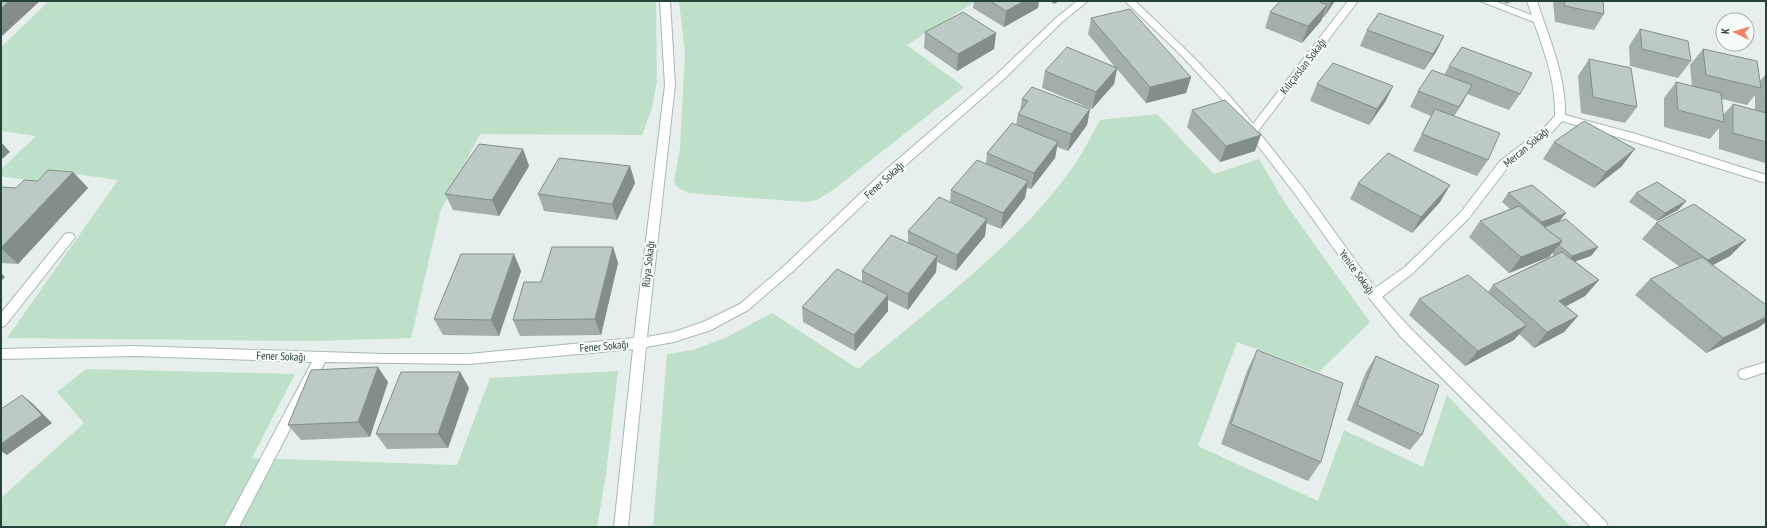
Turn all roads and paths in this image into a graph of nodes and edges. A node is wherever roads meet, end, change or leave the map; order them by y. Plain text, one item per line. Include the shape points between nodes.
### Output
1 (665, 1) edge
2 (1083, 1) edge
3 (1130, 1) edge
4 (1353, 1) edge
5 (1485, 1) edge
6 (1532, 1) edge
7 (1537, 20) junction
8 (1560, 117) junction
9 (1253, 131) junction
10 (1766, 179) edge
11 (69, 237) dead end
12 (1374, 296) junction
13 (1, 322) edge
14 (640, 343) junction
15 (1, 354) edge
16 (321, 357) junction
17 (1766, 367) edge
18 (1744, 374) dead end
19 (231, 527) edge
20 (621, 527) edge
21 (1601, 527) edge

1 - 14 street, Rüya Sokağı via 670,86
2 - 14 street, Fener Sokağı via 886,176 744,307 707,326 674,337
3 - 9 street, Yenice Sokağı via 1210,79
4 - 9 street, Kılıçarslan Sokağı
5 - 7 street
6 - 7 street
7 - 8 street via 1559,81 1562,102
8 - 10 street
8 - 12 street, Mercan Sokağı via 1549,129 1504,164 1466,215 1409,270
9 - 12 street, Yenice Sokağı
11 - 13 street
12 - 21 street, Yenice Sokağı via 1405,332
14 - 16 street, Fener Sokağı via 469,359
14 - 20 street, Rüya Sokağı
15 - 16 street, Fener Sokağı via 134,351
16 - 19 street
17 - 18 street

